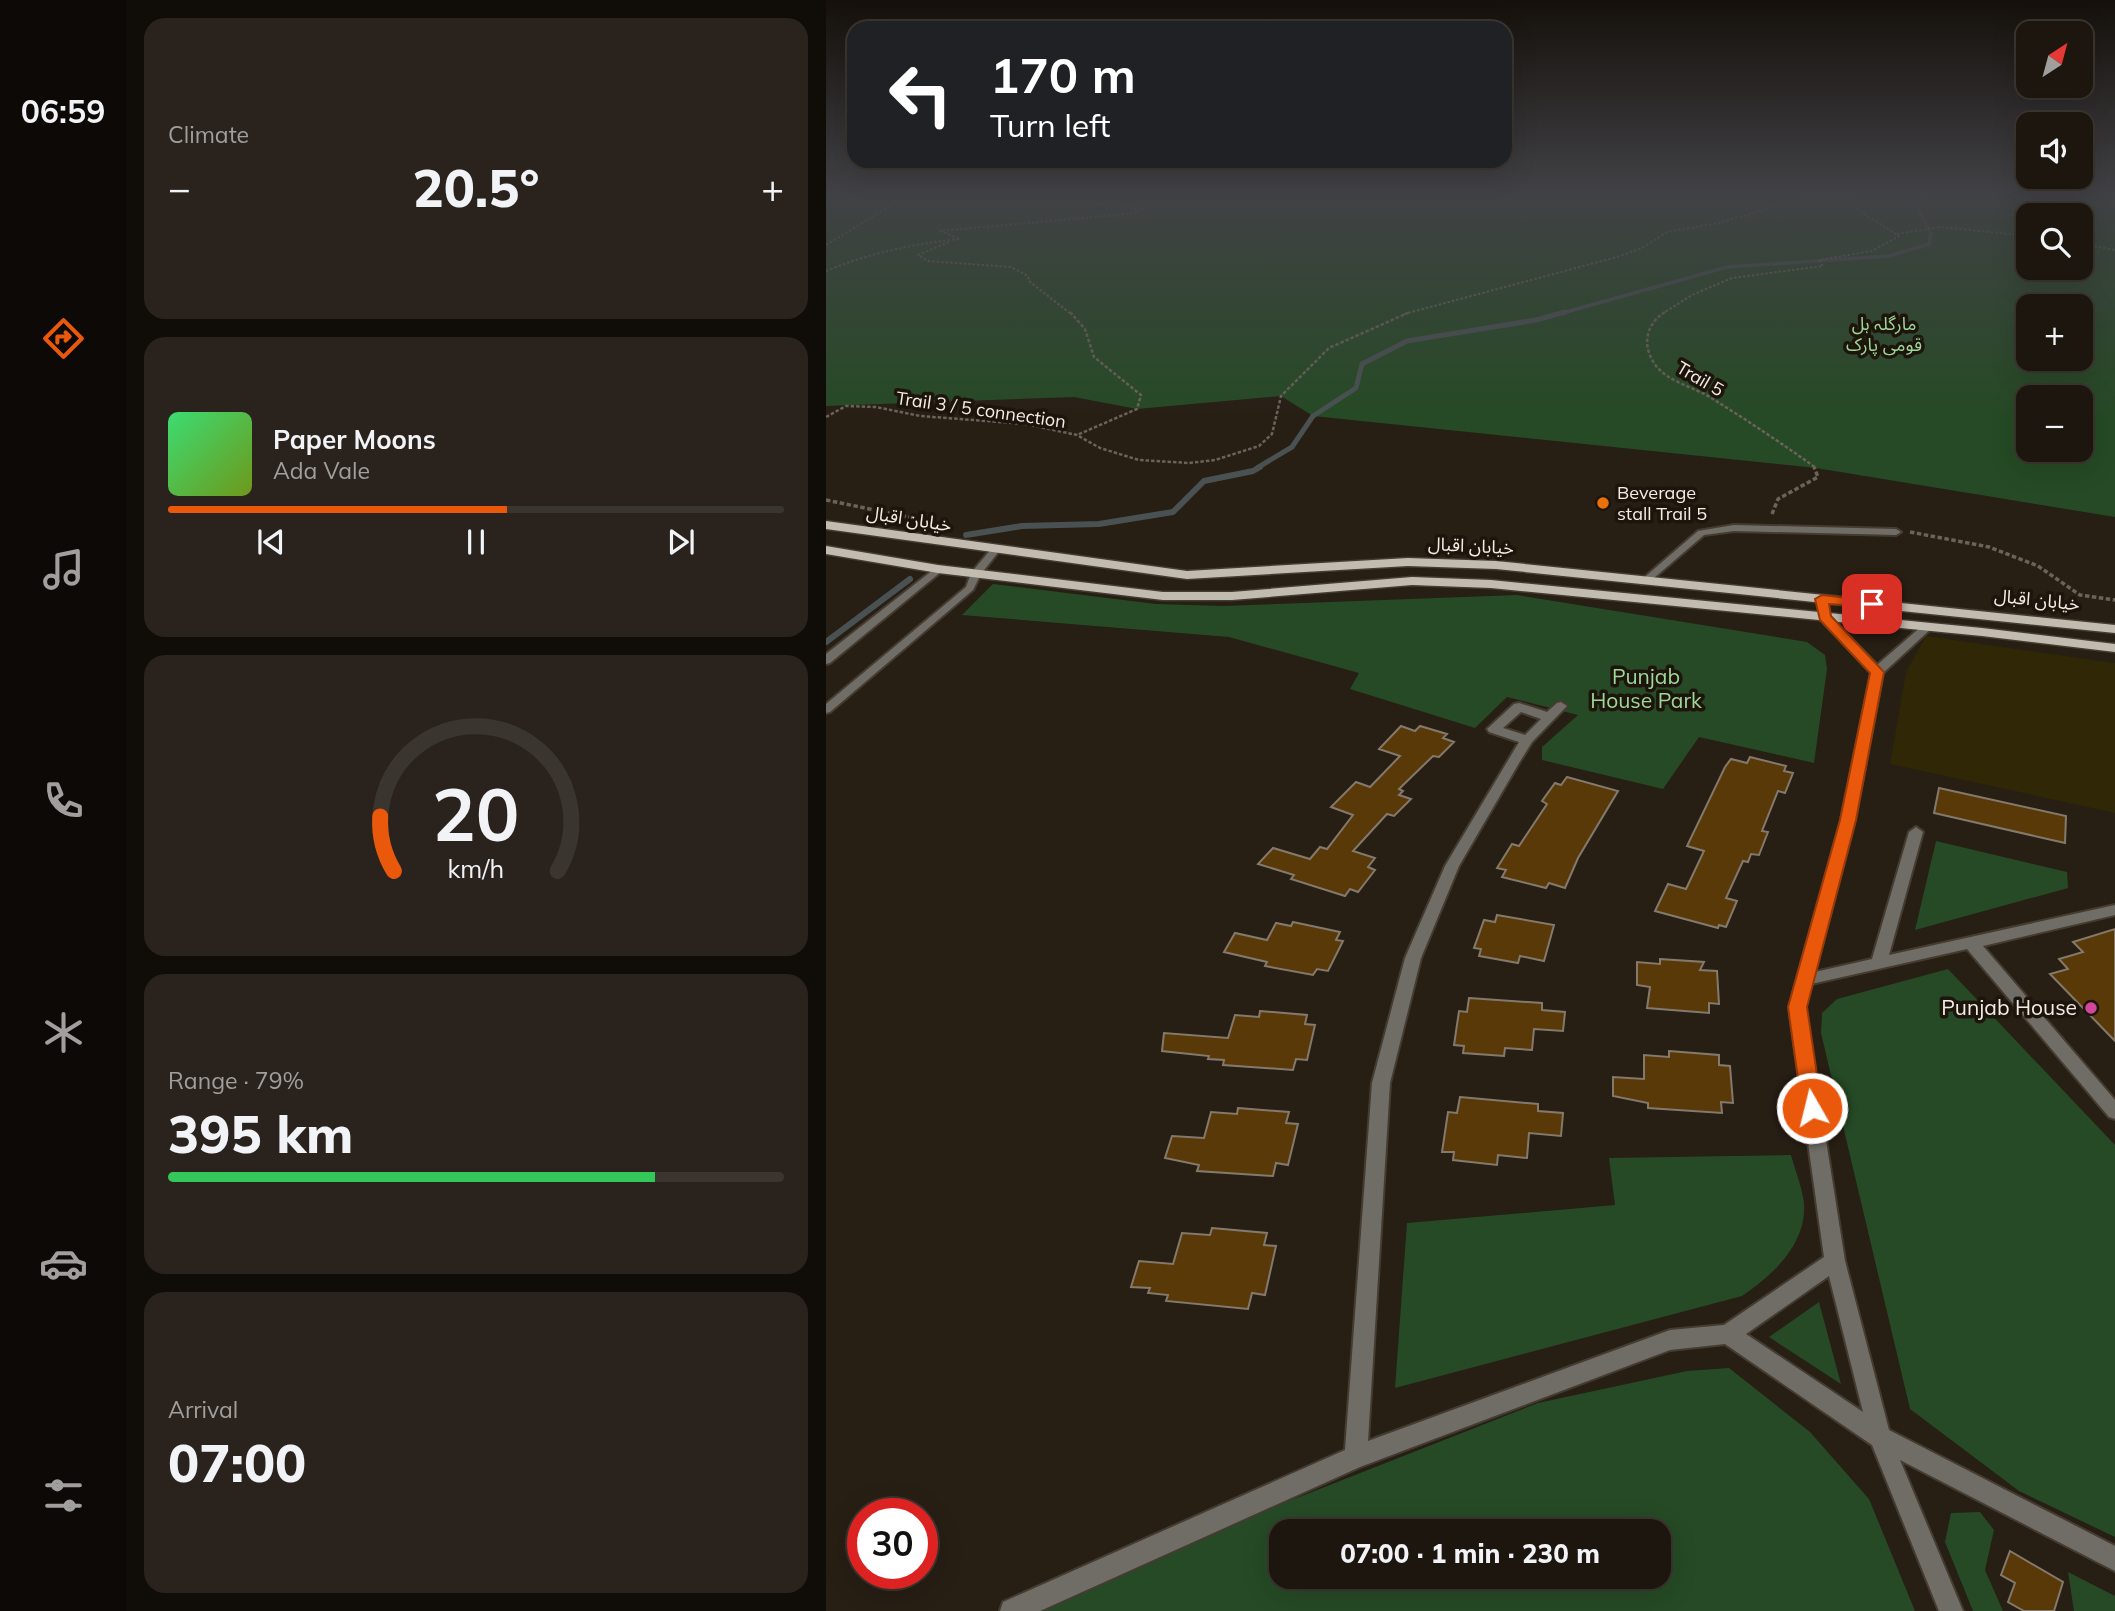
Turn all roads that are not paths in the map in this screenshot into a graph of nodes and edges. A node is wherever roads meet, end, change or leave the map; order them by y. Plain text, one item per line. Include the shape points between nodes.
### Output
1 (826, 525) edge
2 (1896, 531) road end
3 (826, 550) edge
4 (995, 551) junction
5 (938, 569) junction
6 (976, 573) junction
7 (1644, 582) junction
8 (1822, 599) junction
9 (1824, 617) junction
10 (1927, 627) junction
11 (2115, 629) edge
12 (2115, 648) edge
13 (826, 660) edge
14 (1877, 672) junction
15 (826, 710) edge
16 (1527, 740) junction
17 (1916, 832) dead end
18 (2115, 910) edge
19 (1971, 943) junction
20 (1879, 964) junction
21 (1804, 980) junction
22 (2115, 1112) edge
23 (1835, 1261) junction
24 (1728, 1334) junction
25 (1880, 1437) junction
26 (1356, 1458) junction
27 (2115, 1559) edge
28 (1012, 1611) edge
29 (1951, 1611) edge

1 - 4 main road, خیابان اقبال
2 - 7 lane via 1734,528 1701,533
3 - 5 main road, خیابان اقبال
4 - 6 lane
4 - 7 main road, خیابان اقبال via 1187,575 1408,562 1496,565
5 - 6 main road, خیابان اقبال
5 - 13 street
6 - 9 main road, خیابان اقبال via 1163,596 1232,596 1412,581 1491,584
6 - 15 lane via 970,588
7 - 8 main road, خیابان اقبال
8 - 9 main road
8 - 11 main road, خیابان اقبال
9 - 10 main road, خیابان اقبال
9 - 14 street
10 - 12 main road, خیابان اقبال
10 - 14 street
14 - 21 street via 1848,820
16 - 16 street via 1555,711 1519,707 1494,729
16 - 26 street via 1452,866 1413,958 1381,1083
17 - 20 street
18 - 19 street
19 - 20 street
19 - 22 street
20 - 21 street
21 - 23 street via 1797,1007
23 - 24 street
23 - 25 street
24 - 25 street
24 - 26 street via 1670,1340
25 - 27 street
25 - 29 street
26 - 28 street

